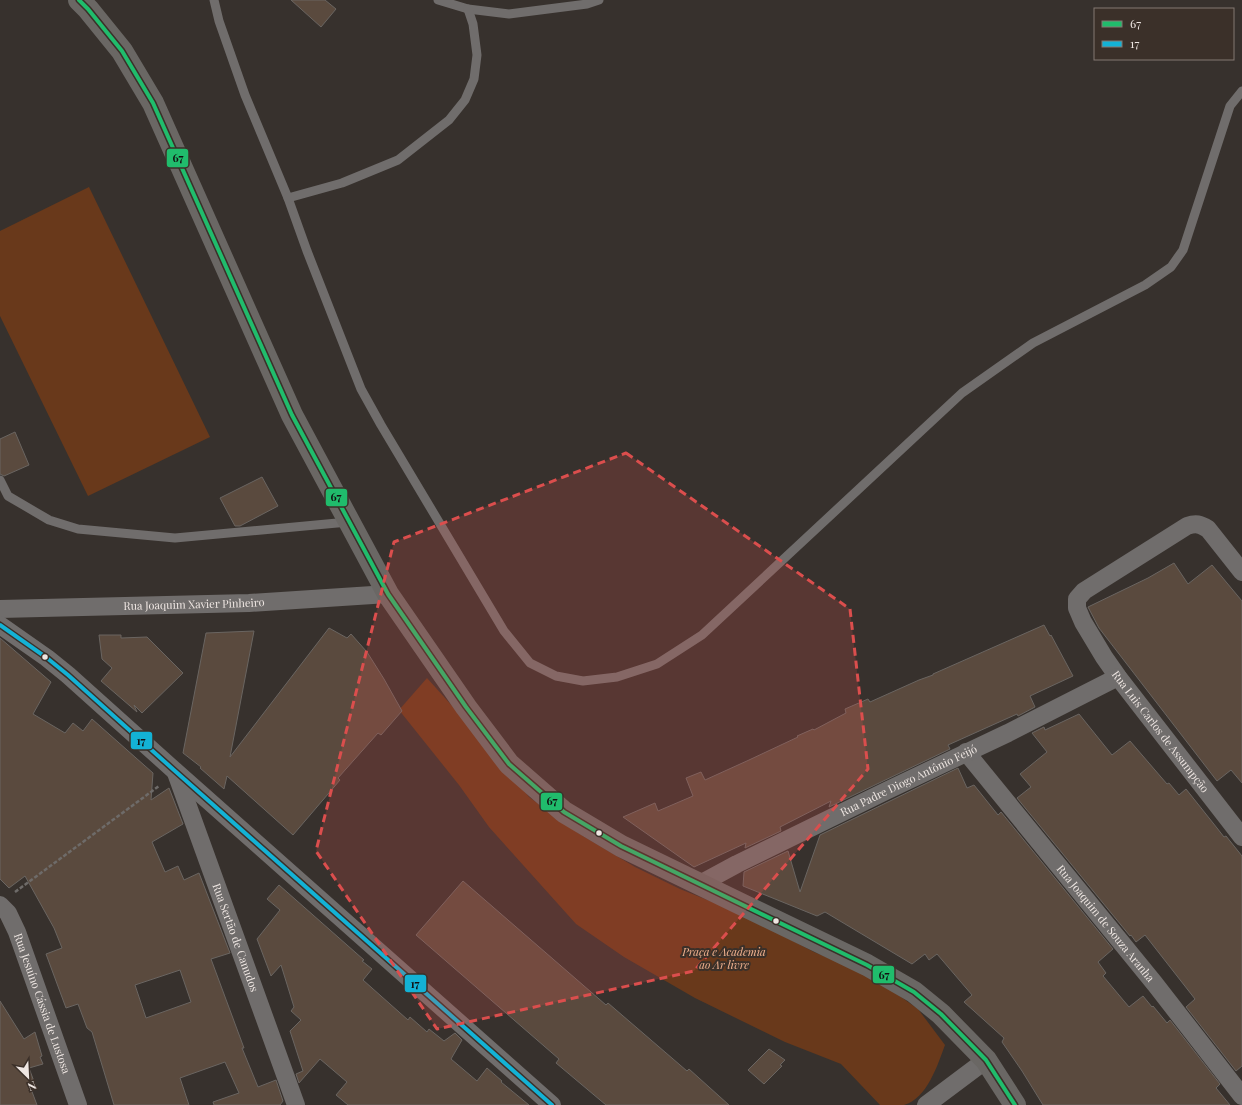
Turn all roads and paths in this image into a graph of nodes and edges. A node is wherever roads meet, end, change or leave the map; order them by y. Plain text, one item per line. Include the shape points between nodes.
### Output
1 (79, 0) edge
2 (214, 0) edge
3 (438, 0) edge
4 (599, 0) edge
5 (468, 10) junction
6 (1242, 91) edge
7 (288, 198) junction
8 (0, 480) edge
9 (350, 522) junction
10 (1242, 572) edge
11 (388, 594) junction
12 (0, 609) edge
13 (0, 625) edge
14 (1118, 676) junction
15 (966, 752) junction
16 (175, 771) junction
17 (1242, 837) edge
18 (700, 884) junction
19 (14, 893) dead end
20 (0, 905) edge
21 (986, 1060) junction
22 (1242, 1096) edge
23 (78, 1105) edge
24 (296, 1105) edge
25 (552, 1105) edge
26 (926, 1105) edge
27 (1015, 1105) edge

1 - 9 main road via 122,51 153,103 292,415
2 - 7 lane via 245,95
3 - 5 lane
4 - 5 lane via 587,4 509,14
5 - 7 lane via 473,24 477,55 474,79 465,100 449,120 398,160 342,183
6 - 7 lane via 1230,106 1183,250 1171,267 1145,284 1033,343 962,393 702,635 658,664 617,677 583,681 556,676 530,663 504,631 361,388
8 - 9 lane via 8,496 49,520 78,529 175,538
9 - 11 main road
10 - 14 street, Rua Luis Carlos de Assumpção via 1208,529 1194,523 1084,591 1077,599 1077,608 1083,622
11 - 12 street, Rua Joaquim Xavier Pinheiro via 249,603
11 - 18 main road via 509,764 564,812 621,846
13 - 16 street via 68,675
14 - 15 street, Rua Padre Diogo Antônio Feijó
14 - 17 street, Rua Luis Carlos de Assumpção
15 - 18 street, Rua Padre Diogo Antônio Feijó
15 - 22 street, Rua Joaquim de Souza Aranha via 1155,984
16 - 19 path
16 - 24 street, Rua Sertão de Canudos
16 - 25 street
18 - 21 main road via 867,965 914,992 941,1014
20 - 23 street, Rua Jesuíno Cássia de Lustosa via 8,913 17,932
21 - 26 street
21 - 27 main road

